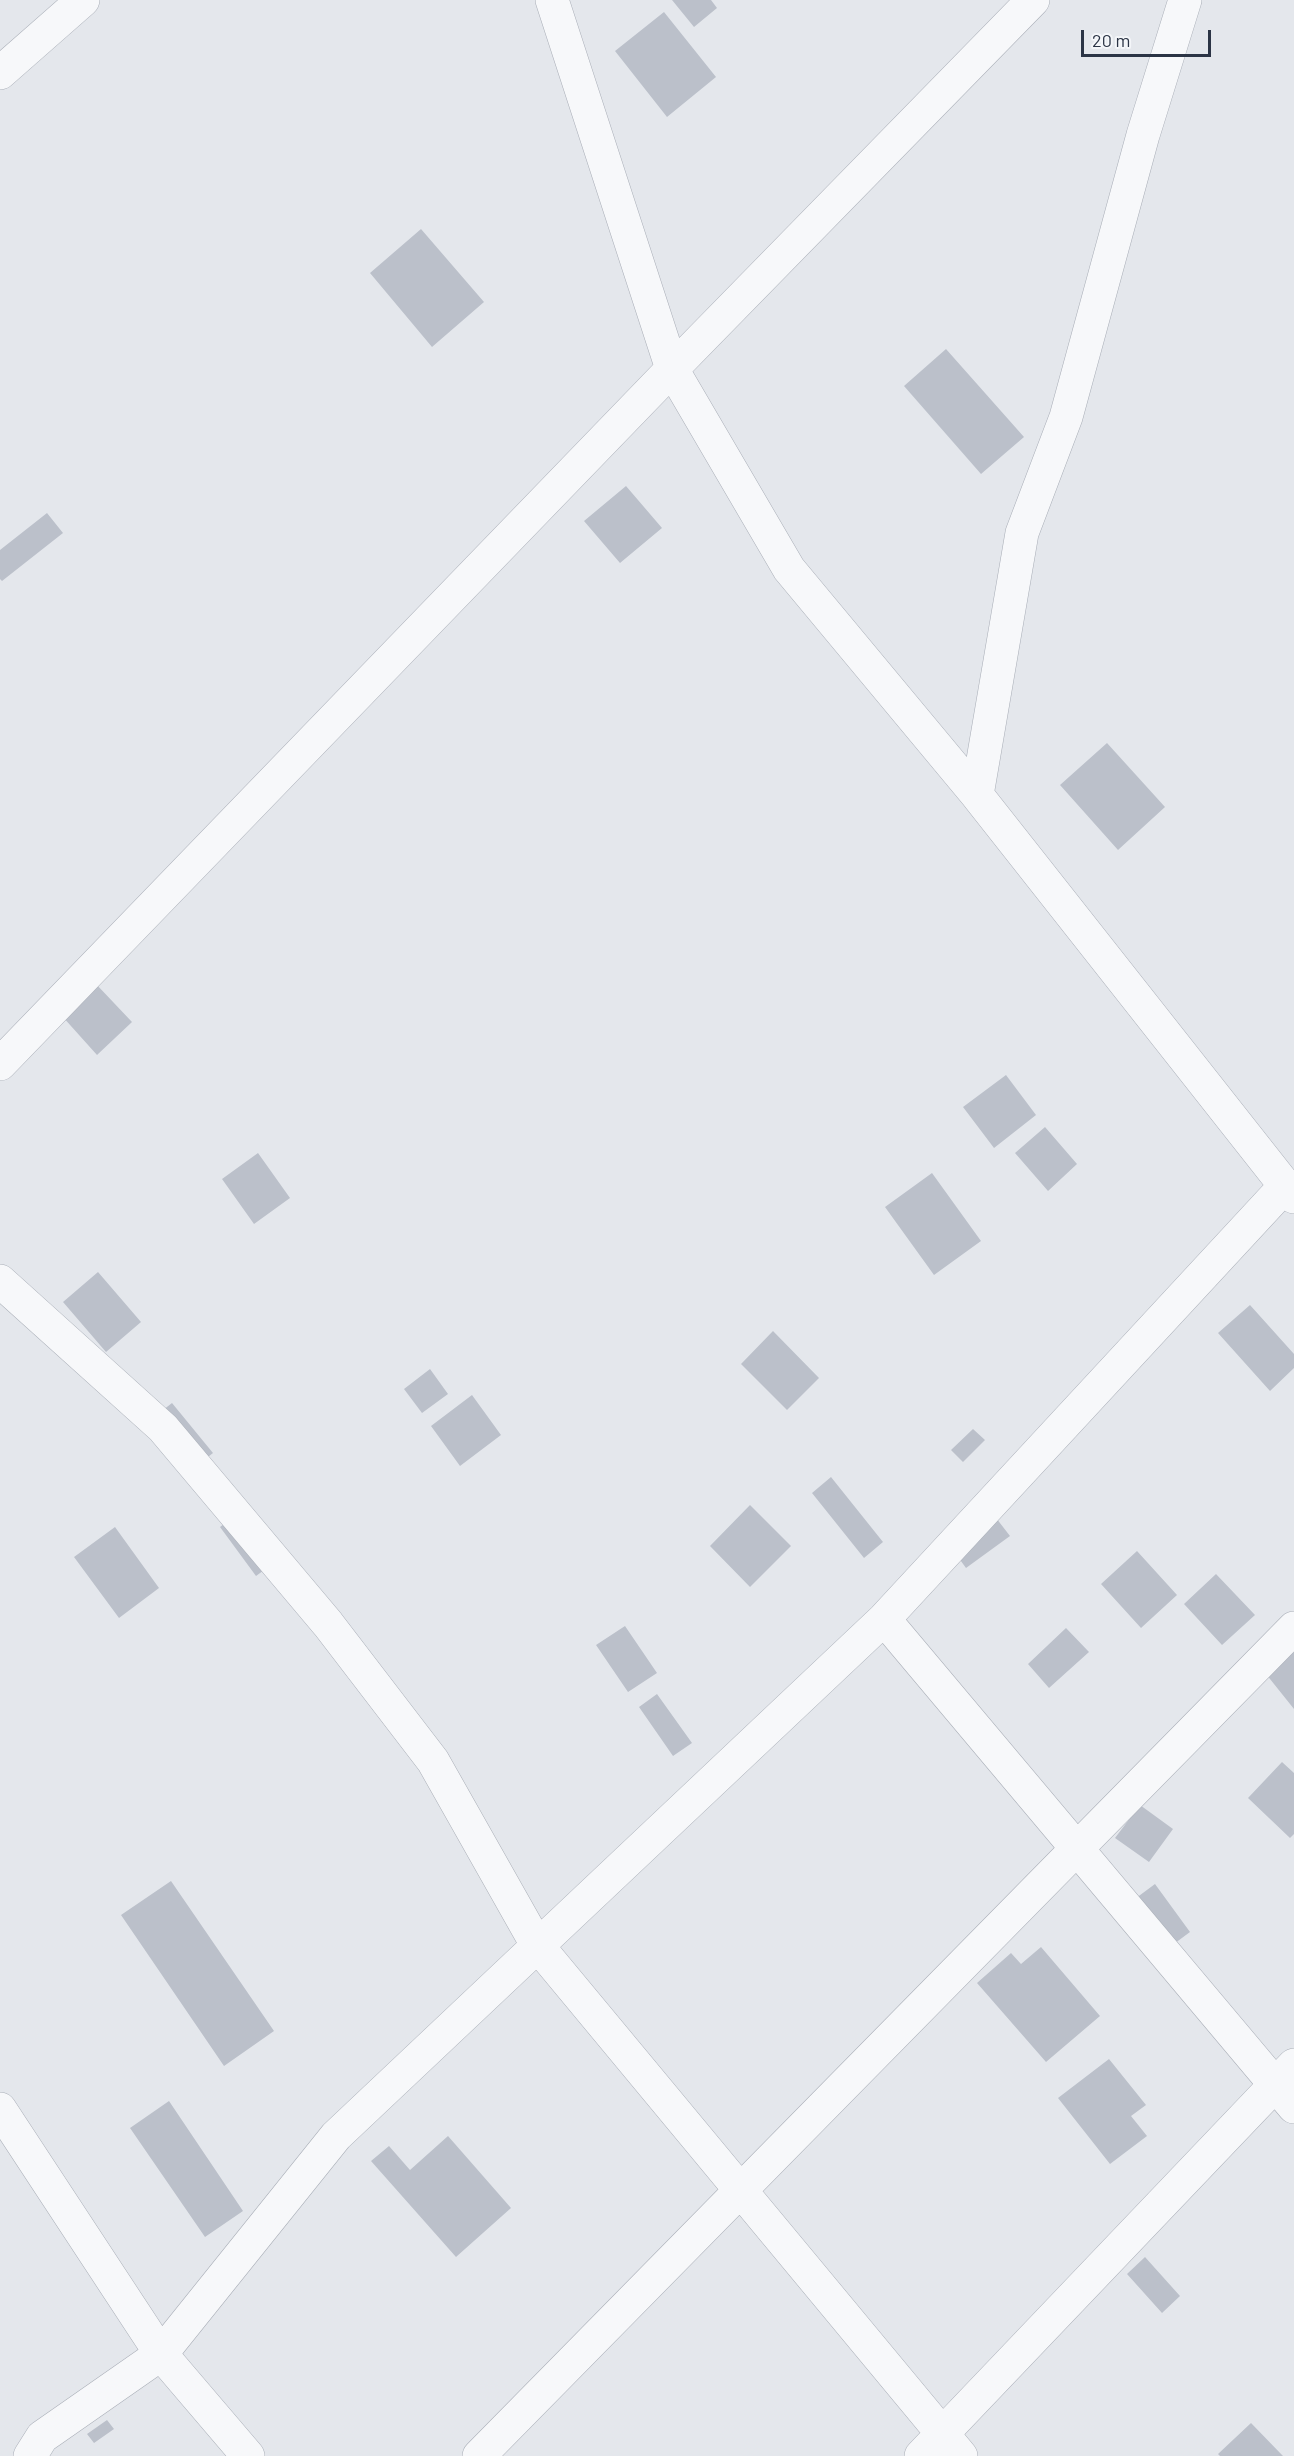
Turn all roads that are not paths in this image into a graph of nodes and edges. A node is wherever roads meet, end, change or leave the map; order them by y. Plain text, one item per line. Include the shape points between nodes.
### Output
1 (83, 0) edge
2 (552, 0) edge
3 (1033, 0) edge
4 (1185, 0) edge
5 (0, 73) edge
6 (672, 369) junction
7 (977, 795) junction
8 (0, 1064) edge
9 (1290, 1191) edge
10 (0, 1281) edge
11 (884, 1619) junction
12 (1294, 1628) edge
13 (1077, 1849) junction
14 (537, 1945) junction
15 (1288, 2086) edge
16 (0, 2109) edge
17 (740, 2190) junction
18 (161, 2354) junction
19 (942, 2449) edge
20 (30, 2456) edge
21 (248, 2456) edge
22 (479, 2456) edge

1 - 5 street
2 - 6 street
3 - 6 street
4 - 7 street via 1140,145 1066,417 1022,533
6 - 7 street via 789,569
6 - 8 street
7 - 9 street
9 - 11 street
10 - 14 street via 163,1428 328,1624 433,1761
11 - 13 street
11 - 14 street
12 - 13 street
13 - 15 street
13 - 17 street
14 - 17 street
14 - 18 street via 336,2136
15 - 19 street
16 - 18 street
17 - 19 street
17 - 22 street
18 - 20 street via 42,2437
18 - 21 street

